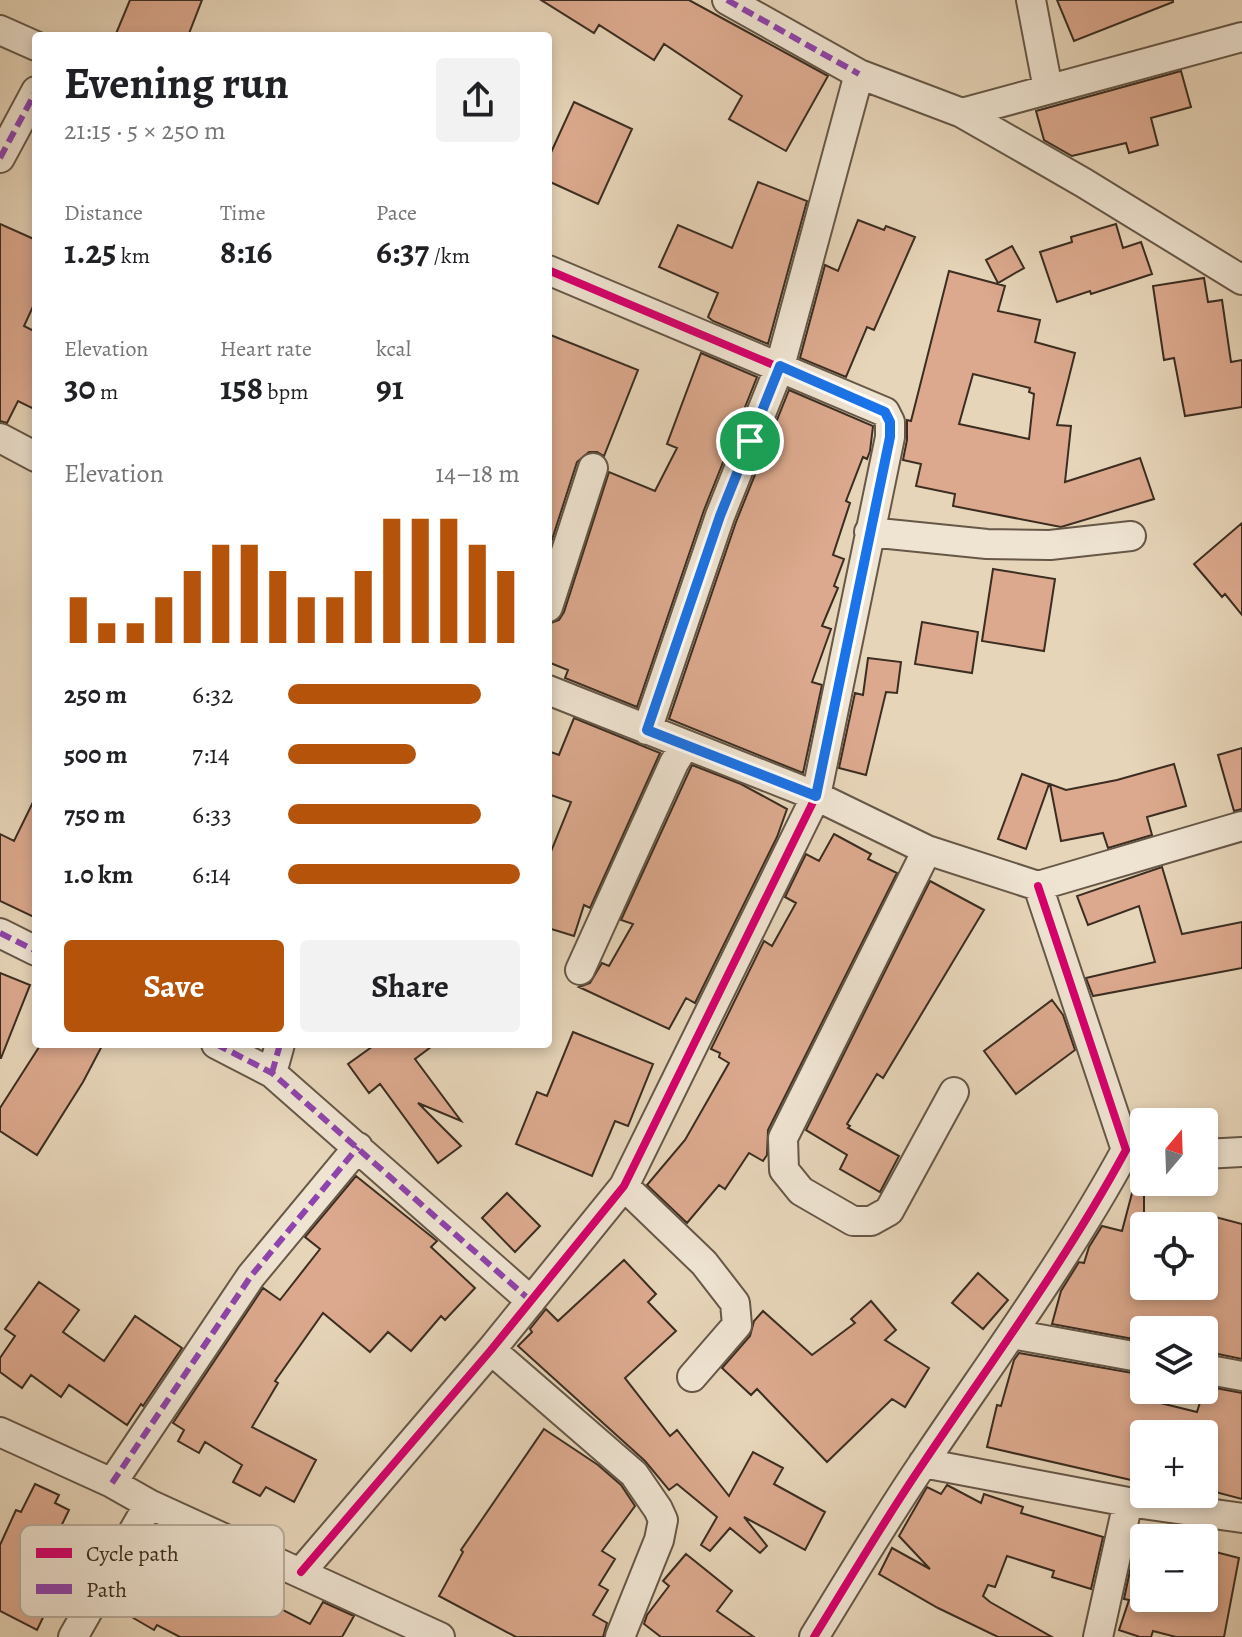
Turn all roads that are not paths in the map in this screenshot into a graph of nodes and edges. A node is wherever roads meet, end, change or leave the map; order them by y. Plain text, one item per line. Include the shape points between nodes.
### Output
1 (727, 0) edge
2 (1031, 0) edge
3 (0, 30) edge
4 (1242, 37) edge
5 (32, 44) edge
6 (859, 74) junction
7 (1048, 89) junction
8 (32, 98) edge
9 (962, 113) junction
10 (0, 158) edge
11 (552, 272) edge
12 (1242, 280) edge
13 (780, 366) junction
14 (0, 438) edge
15 (32, 455) edge
16 (593, 468) dead end
17 (869, 532) junction
18 (1131, 536) dead end
19 (552, 595) edge
20 (552, 692) edge
21 (647, 730) junction
22 (685, 745) junction
23 (816, 796) junction
24 (1242, 826) edge
25 (927, 850) junction
26 (1038, 886) junction
27 (0, 933) edge
28 (32, 949) edge
29 (580, 970) dead end
30 (224, 1048) edge
31 (279, 1048) edge
32 (272, 1073) junction
33 (954, 1092) dead end
34 (1130, 1137) edge
35 (358, 1147) junction
36 (1242, 1152) edge
37 (1218, 1153) edge
38 (1130, 1158) edge
39 (624, 1186) junction
40 (531, 1301) junction
41 (1012, 1334) junction
42 (491, 1350) junction
43 (1130, 1355) edge
44 (1218, 1372) edge
45 (1242, 1376) edge
46 (692, 1377) dead end
47 (0, 1432) edge
48 (923, 1463) junction
49 (112, 1483) junction
50 (1128, 1502) junction
51 (149, 1504) junction
52 (1242, 1518) edge
53 (137, 1525) edge
54 (196, 1525) edge
55 (284, 1564) edge
56 (301, 1572) junction
57 (84, 1617) edge
58 (73, 1637) edge
59 (440, 1637) edge
60 (620, 1637) edge
61 (814, 1637) edge
62 (1098, 1637) edge

1 - 6 street
2 - 7 street
3 - 5 street
4 - 7 street
6 - 9 street
6 - 13 street
7 - 9 street
8 - 10 street
9 - 12 street
11 - 13 street
13 - 17 street via 885,412 890,437
13 - 21 street via 720,516
14 - 15 street
16 - 19 street
17 - 18 street via 1050,545
17 - 23 street
20 - 21 street
21 - 22 street
22 - 23 street
22 - 29 street
23 - 25 street
23 - 39 street
24 - 26 street
25 - 26 street
25 - 33 street via 783,1138 784,1170 801,1191 853,1221 871,1221 889,1211
26 - 34 street
27 - 28 street
30 - 32 street
31 - 32 street
32 - 35 street
35 - 40 street
35 - 49 street via 251,1276
36 - 37 street
38 - 41 street
39 - 40 street
39 - 46 street via 704,1263 735,1303 737,1325
40 - 42 street
41 - 43 street
41 - 48 street
42 - 56 street
42 - 60 street via 634,1474 663,1520
44 - 45 street
47 - 49 street
48 - 50 street
48 - 61 street
49 - 51 street
50 - 52 street
50 - 62 street
51 - 53 street
51 - 54 street
55 - 56 street
56 - 59 street
57 - 58 street

